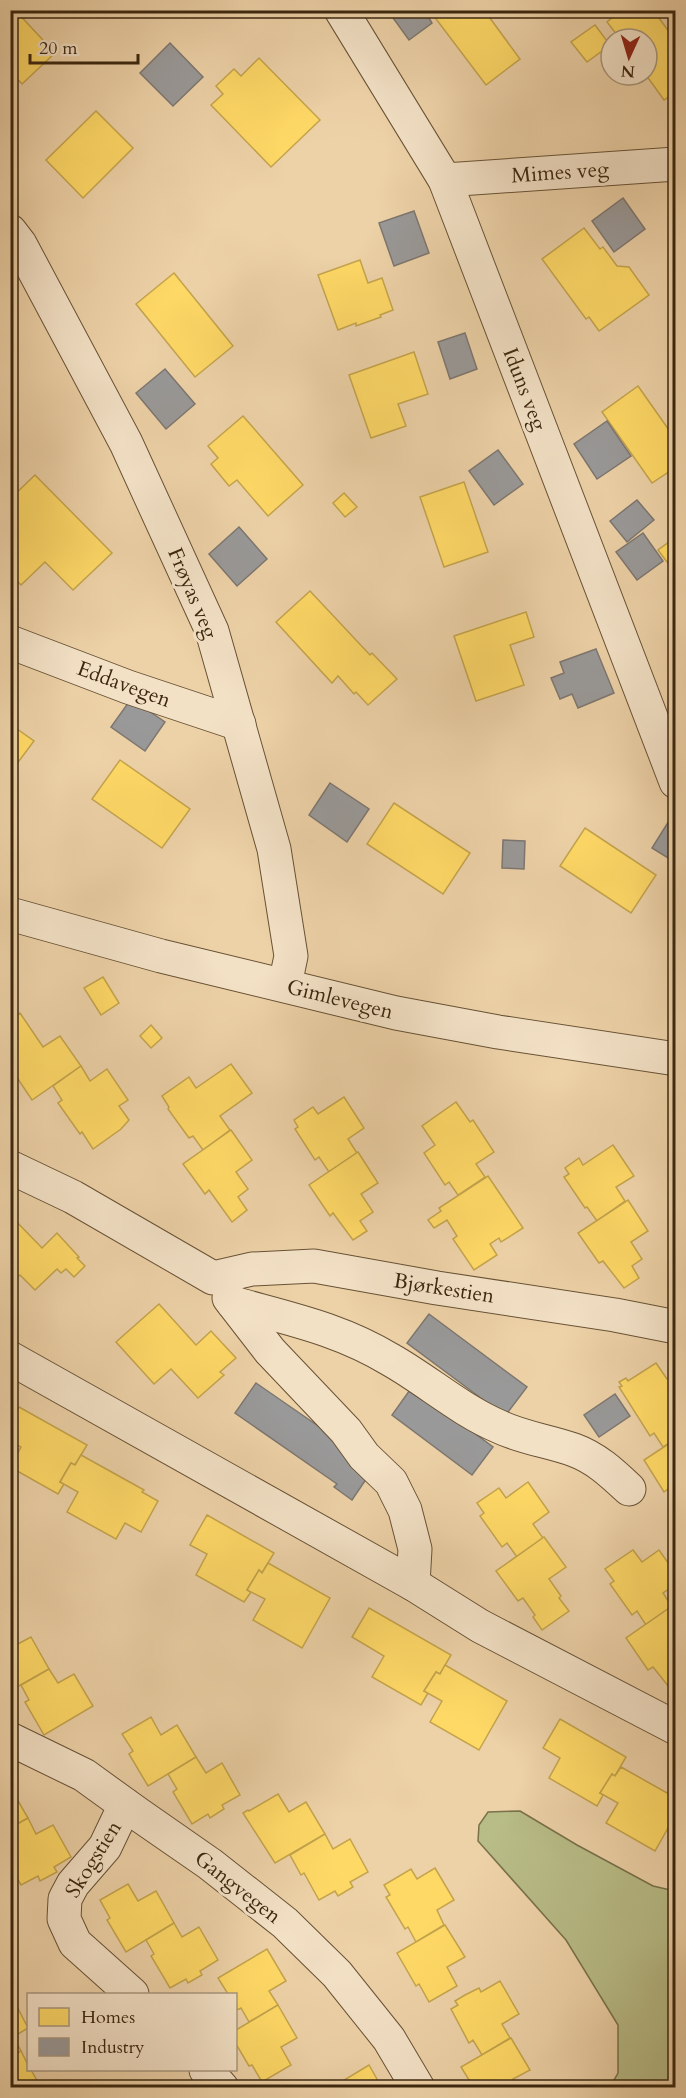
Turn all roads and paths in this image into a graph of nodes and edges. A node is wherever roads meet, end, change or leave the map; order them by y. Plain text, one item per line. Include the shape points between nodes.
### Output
1 (341, 10) edge
2 (675, 164) edge
3 (445, 180) junction
4 (10, 231) edge
5 (10, 642) edge
6 (239, 724) junction
7 (675, 782) edge
8 (10, 914) edge
9 (285, 986) junction
10 (675, 1059) edge
11 (10, 1167) edge
12 (213, 1278) junction
13 (233, 1303) junction
14 (675, 1327) edge
15 (10, 1358) edge
16 (629, 1489) dead end
17 (412, 1584) junction
18 (675, 1728) edge
19 (10, 1739) edge
20 (125, 1805) junction
21 (130, 1993) edge
22 (207, 2071) edge
23 (222, 2088) edge
24 (418, 2088) edge

1 - 3 street, Iduns veg
2 - 3 street, Mimes veg
3 - 7 street, Iduns veg
4 - 6 street, Frøyas veg via 126,443 212,632
5 - 6 street, Eddavegen
6 - 9 street, Frøyas veg via 280,883 291,956
8 - 9 street, Gimlevegen
9 - 10 street, Gimlevegen via 486,1030
11 - 12 street via 73,1197
12 - 13 street
12 - 14 street, Bjørkestien via 252,1269 314,1266
13 - 16 street via 319,1326 354,1340 499,1427 574,1450 602,1464
13 - 17 street via 270,1351 391,1482 405,1510 415,1549
15 - 17 street
17 - 18 street via 480,1626
19 - 20 street, Gangvegen via 84,1774
20 - 21 street, Skogstien via 105,1846 73,1884 65,1899 64,1919 75,1943
20 - 24 street, Gangvegen via 285,1923 337,1974 367,2011
22 - 23 street

